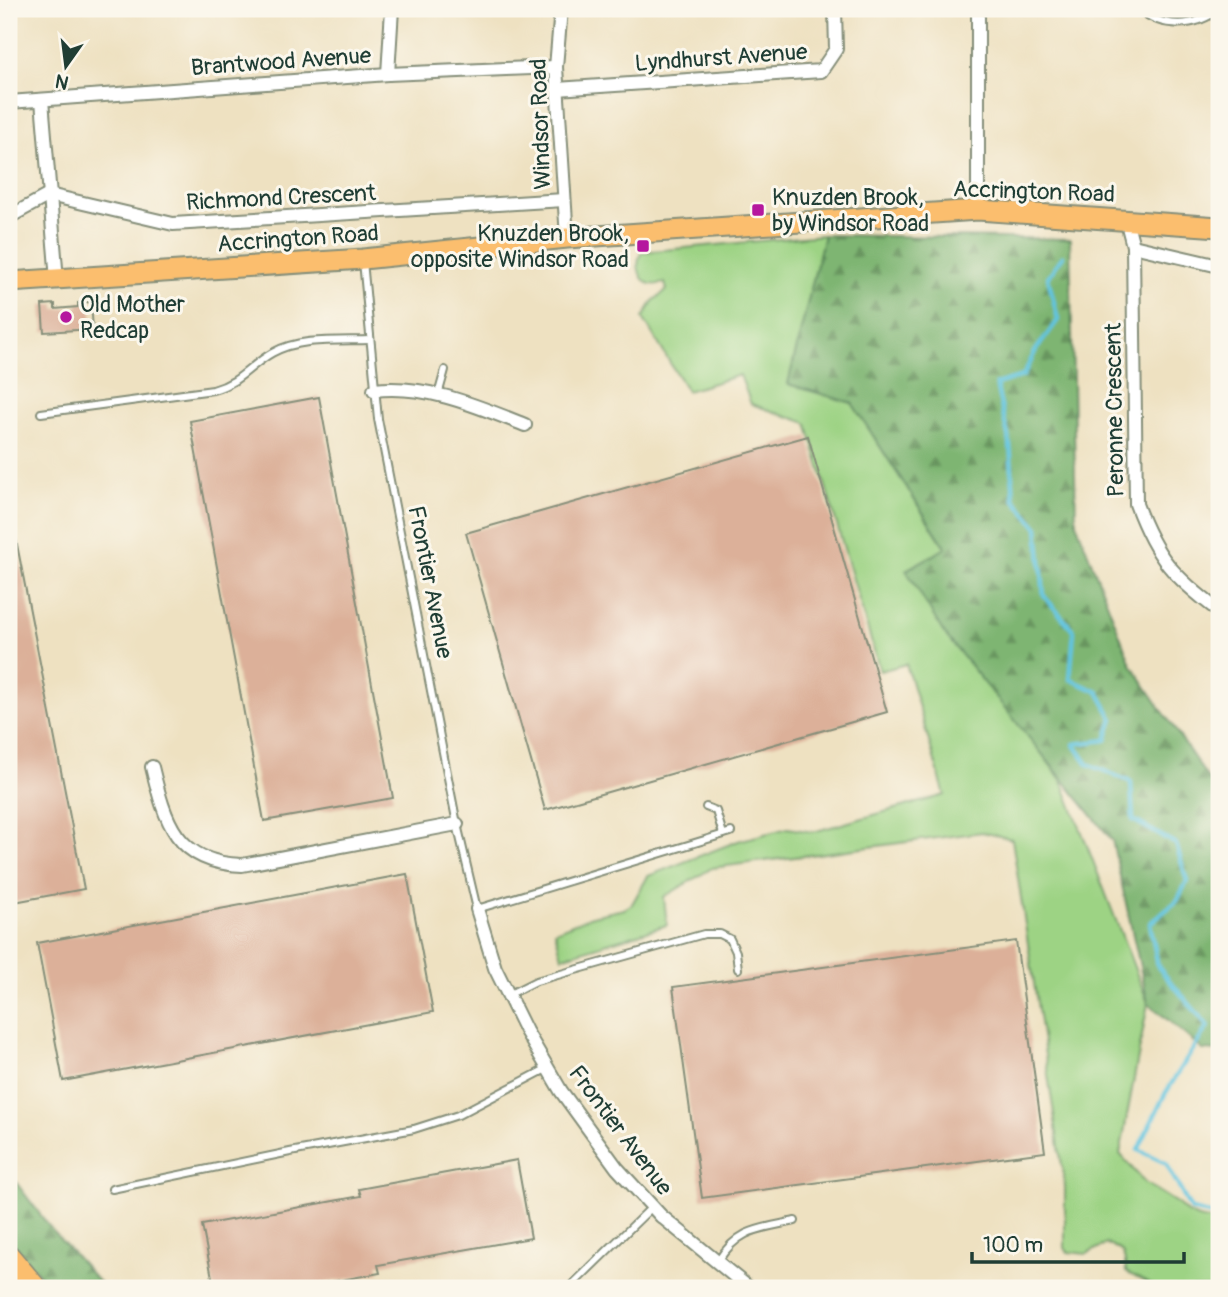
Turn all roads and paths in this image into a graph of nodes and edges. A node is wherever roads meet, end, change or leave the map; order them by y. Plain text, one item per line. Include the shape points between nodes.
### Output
1 (392, 9) edge
2 (561, 9) edge
3 (835, 9) edge
4 (978, 9) edge
5 (1139, 9) edge
6 (1219, 9) edge
7 (556, 67) junction
8 (388, 74) junction
9 (557, 89) junction
10 (42, 100) junction
11 (9, 102) edge
12 (49, 195) junction
13 (564, 201) junction
14 (978, 210) junction
15 (9, 217) edge
16 (1126, 219) junction
17 (1219, 227) edge
18 (567, 238) junction
19 (1133, 246) junction
20 (362, 259) junction
21 (1219, 266) edge
22 (57, 280) junction
23 (9, 282) edge
24 (370, 340) junction
25 (445, 370) dead end
26 (374, 390) junction
27 (438, 395) junction
28 (41, 413) dead end
29 (525, 425) dead end
30 (1219, 611) edge
31 (152, 766) dead end
32 (706, 807) dead end
33 (457, 824) junction
34 (477, 909) junction
35 (738, 969) dead end
36 (508, 995) junction
37 (548, 1068) junction
38 (112, 1189) dead end
39 (652, 1207) junction
40 (794, 1221) dead end
41 (9, 1256) edge
42 (717, 1263) junction
43 (36, 1288) edge
44 (569, 1288) edge
45 (749, 1288) edge

1 - 8 street
2 - 7 street, Windsor Road
3 - 9 street, Lyndhurst Avenue via 836,49 821,71
4 - 14 street
5 - 6 lane via 1174,24 1194,23
7 - 8 street, Brantwood Avenue
7 - 9 street, Windsor Road
8 - 10 street, Brantwood Avenue
9 - 13 street, Windsor Road
10 - 11 street, Brantwood Avenue
10 - 12 street
12 - 13 street, Richmond Crescent via 173,224
12 - 15 street
12 - 22 street
13 - 18 street, Windsor Road
14 - 16 main road, Accrington Road
14 - 18 main road, Accrington Road
16 - 17 main road, Accrington Road
16 - 19 street, Peronne Crescent
18 - 20 main road, Accrington Road
19 - 21 street
19 - 30 street, Peronne Crescent via 1136,504 1149,538 1167,566
20 - 22 main road, Accrington Road
20 - 24 lane, Frontier Avenue
22 - 23 main road, Accrington Road
24 - 26 lane, Frontier Avenue
24 - 28 lane via 300,343 274,352 229,385 213,390
25 - 27 lane
26 - 27 street
26 - 33 lane, Frontier Avenue
27 - 29 street
31 - 33 street via 160,802 182,842 200,855 228,865
32 - 34 lane via 716,811 727,833
33 - 34 lane, Frontier Avenue
34 - 36 street, Frontier Avenue
35 - 36 lane via 730,939 704,933 536,981
36 - 37 street, Frontier Avenue
37 - 38 lane via 458,1115 414,1129
37 - 39 street, Frontier Avenue via 617,1168
39 - 42 street, Frontier Avenue
39 - 44 lane
40 - 42 lane via 747,1232 731,1243
41 - 43 highway
42 - 45 street, Frontier Avenue

